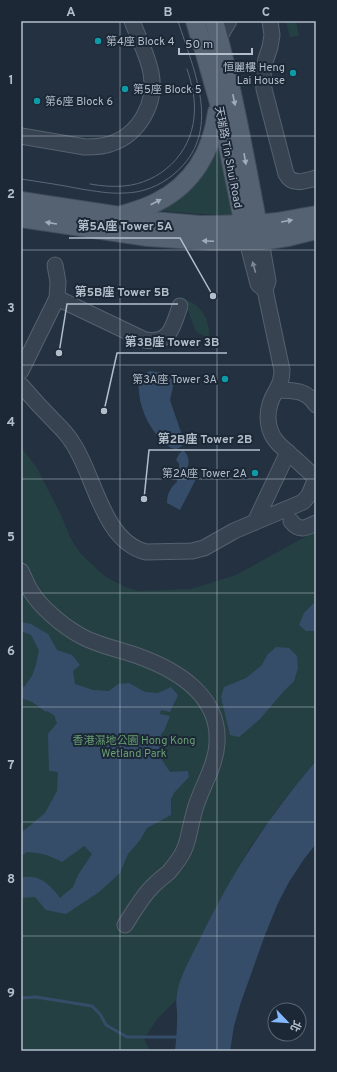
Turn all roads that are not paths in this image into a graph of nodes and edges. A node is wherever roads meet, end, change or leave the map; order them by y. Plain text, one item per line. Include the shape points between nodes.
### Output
1 (132, 21) edge
2 (195, 21) edge
3 (214, 21) edge
4 (229, 21) edge
5 (270, 21) edge
6 (219, 39) junction
7 (219, 103) junction
8 (21, 136) edge
9 (316, 178) edge
10 (21, 201) edge
11 (316, 215) edge
12 (120, 216) junction
13 (21, 218) edge
14 (316, 230) edge
15 (252, 232) junction
16 (55, 265) dead end
17 (57, 298) junction
18 (180, 306) dead end
19 (21, 371) edge
20 (21, 385) edge
21 (277, 390) junction
22 (316, 405) edge
23 (288, 452) junction
24 (316, 478) edge
25 (291, 521) dead end
26 (255, 522) junction
27 (316, 523) edge
28 (21, 571) edge
29 (125, 925) dead end

1 - 8 street via 152,74 148,109 133,130 115,142 94,147
2 - 7 main road, 天瑞路 Tin Shui Road
3 - 6 main road, 天瑞路 Tin Shui Road
4 - 6 street
5 - 9 street via 272,35 263,80 286,174 290,180 297,182
6 -> 15 main road, 天瑞路 Tin Shui Road via 238,120
12 -> 7 main road via 158,202 194,172 204,158 211,140
7 - 15 main road, 天瑞路 Tin Shui Road
10 - 12 main road
15 -> 11 main road via 277,222
12 - 15 main road via 216,225
15 -> 13 main road via 210,241 169,239
14 - 15 main road via 288,237
15 - 21 street, 天瑞路 Tin Shui Road via 268,281 265,290 282,370
16 - 17 street
17 - 18 street via 151,341 167,336 172,330
17 - 19 street
20 - 26 street via 70,438 108,520 124,541 133,548 146,552 199,550
21 - 22 street via 305,393
21 - 23 street, 天瑞路 Tin Shui Road via 269,406 268,422 272,436
23 - 24 street, 天瑞路 Tin Shui Road
23 - 26 street
24 - 26 street via 309,495 302,502
25 - 27 street via 298,528
28 - 29 street via 30,591 65,625 93,642 139,656 174,673 201,694 213,717 217,742 215,755 197,804 185,849 170,871 150,888

